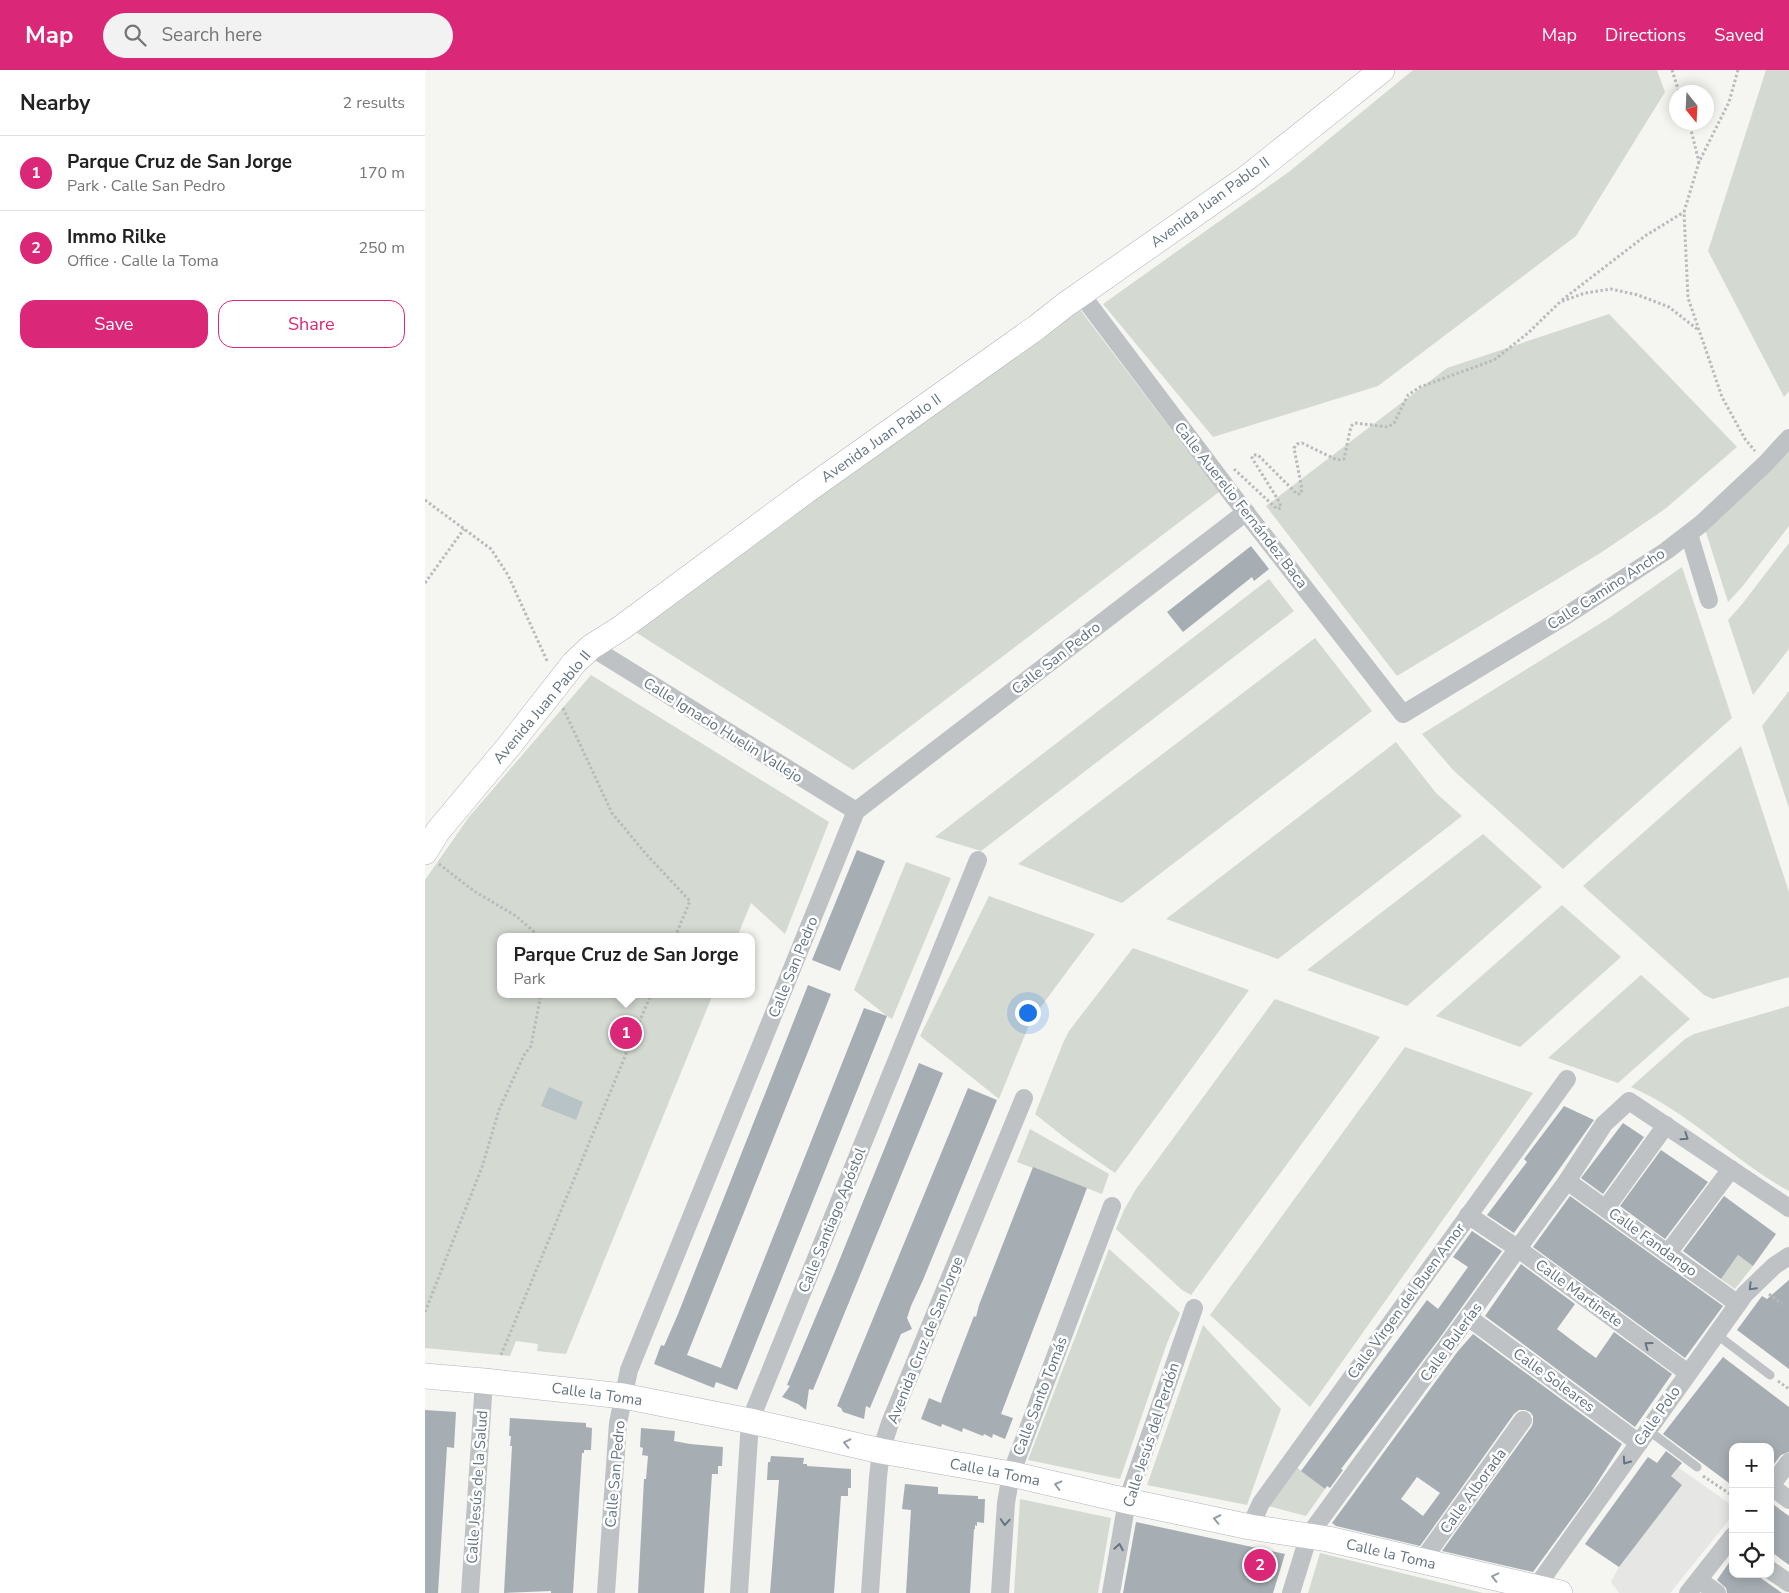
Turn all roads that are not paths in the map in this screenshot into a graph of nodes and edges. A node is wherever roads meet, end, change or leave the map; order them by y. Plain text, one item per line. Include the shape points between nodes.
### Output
1 (1382, 70) edge
2 (1081, 294) junction
3 (1789, 438) edge
4 (1246, 512) junction
5 (1689, 534) junction
6 (1709, 600) dead end
7 (591, 647) junction
8 (1403, 714) joint
9 (856, 811) junction
10 (431, 857) edge
11 (978, 860) dead end
12 (1567, 1079) dead end
13 (1023, 1098) dead end
14 (1666, 1125) junction
15 (1731, 1169) junction
16 (1567, 1180) junction
17 (1113, 1206) dead end
18 (1606, 1208) junction
19 (1789, 1208) edge
20 (1468, 1215) junction
21 (1517, 1248) junction
22 (1668, 1252) junction
23 (1789, 1256) edge
24 (1738, 1304) junction
25 (1194, 1308) dead end
26 (1468, 1317) junction
27 (1716, 1334) junction
28 (1688, 1374) junction
29 (1770, 1375) dead end
30 (425, 1376) edge
31 (484, 1381) junction
32 (623, 1396) junction
33 (1523, 1420) dead end
34 (750, 1421) junction
35 (1643, 1436) junction
36 (881, 1451) junction
37 (1789, 1462) edge
38 (1697, 1467) dead end
39 (1011, 1474) junction
40 (1774, 1483) edge
41 (1772, 1488) edge
42 (1789, 1500) edge
43 (1127, 1501) junction
44 (1250, 1526) junction
45 (1309, 1535) junction
46 (1729, 1543) edge
47 (1422, 1561) junction
48 (1774, 1573) edge
49 (1789, 1583) edge
50 (1694, 1586) edge
51 (1543, 1591) edge
52 (470, 1593) edge
53 (606, 1593) edge
54 (739, 1593) edge
55 (870, 1593) edge
56 (1000, 1593) edge
57 (1111, 1593) edge
58 (1291, 1593) edge
59 (1717, 1593) edge

1 - 2 street, Avenida Juan Pablo II via 1248,177
2 - 4 street, Calle Auerelio Fernández Baca
2 - 7 street, Avenida Juan Pablo II
3 - 5 street, Calle Camino Ancho
4 - 8 street, Calle Auerelio Fernández Baca
4 - 9 street, Calle San Pedro
5 - 6 street
5 - 8 street, Calle Camino Ancho via 1567,615
7 - 9 street, Calle Ignacio Huelin Vallejo
7 - 10 street, Avenida Juan Pablo II via 574,663 560,696 509,746 437,832
9 - 32 street, Calle San Pedro via 629,1370
11 - 34 street, Calle Santiago Apóstol
12 - 20 street, Calle Virgen del Buen Amor
13 - 36 street, Avenida Cruz de San Jorge
14 -> 15 street
14 - 16 street, Calle Bulerías via 1629,1101 1604,1124
14 - 18 street
15 - 19 street
15 - 22 street
16 - 18 street, Calle Fandango
16 - 21 street, Calle Bulerías
17 - 39 street, Calle Santo Tomás
18 - 22 street, Calle Fandango
20 - 21 street, Calle Martinete
20 - 44 street, Calle Virgen del Buen Amor via 1261,1503
21 - 26 street, Calle Bulerías
28 -> 21 street, Calle Martinete
22 - 24 street, Calle Fandango
23 -> 24 street, Calle Polo via 1755,1283
24 - 27 street, Calle Polo
25 - 43 street, Calle Jesús del Perdón
26 - 35 street, Calle Soleares
26 - 45 street, Calle Bulerías
27 - 28 street, Calle Polo
27 - 29 lane
28 - 35 street, Calle Polo
30 - 31 street, Calle la Toma
31 - 32 street, Calle la Toma
31 - 52 street, Calle Jesús de la Salud
32 - 34 street, Calle la Toma
32 - 53 street, Calle San Pedro via 618,1423
33 - 47 street, Calle Alborada
36 -> 34 street, Calle la Toma
34 - 54 street, Calle Santiago Apóstol
35 - 38 lane
35 -> 51 street, Calle Polo
36 - 39 street, Calle la Toma
36 - 55 street, Avenida Cruz de San Jorge
37 - 40 street
43 -> 39 street, Calle la Toma
39 -> 56 street, Calle Santo Tomás
41 - 42 street
44 -> 43 street, Calle la Toma
57 -> 43 street, Calle Jesús del Perdón
44 - 45 street, Calle la Toma
45 - 47 street, Calle la Toma
45 - 58 street, Calle Bulerías
46 - 50 street
51 -> 47 street, Calle la Toma
48 - 49 street
50 - 59 street

